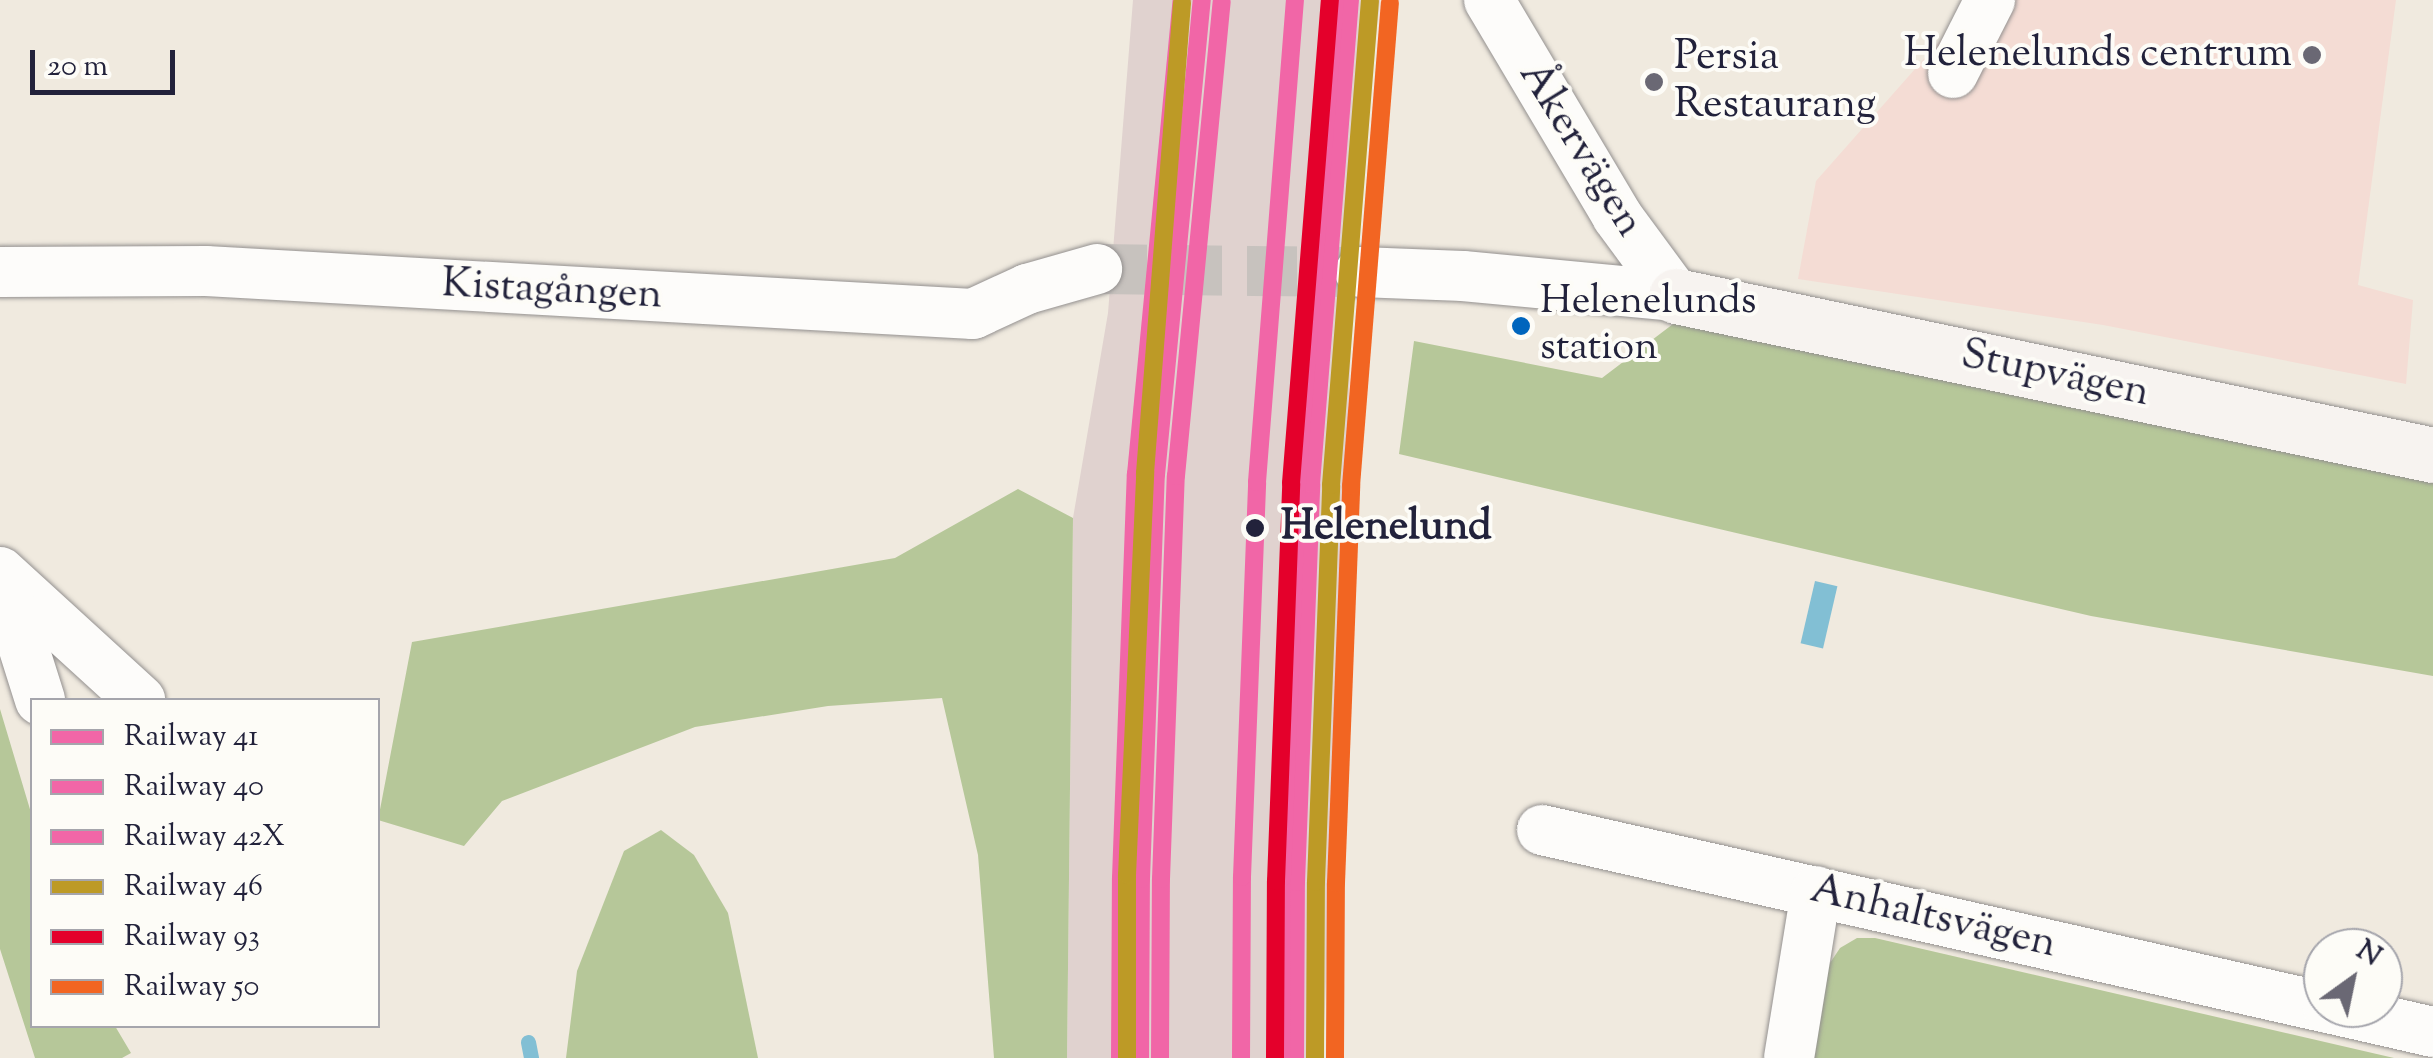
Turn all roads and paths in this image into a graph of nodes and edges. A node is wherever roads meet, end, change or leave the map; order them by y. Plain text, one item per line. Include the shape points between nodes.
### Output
1 (1489, 0) edge
2 (1990, 0) edge
3 (1953, 72) dead end
4 (1096, 269) tunnel mouth
5 (0, 272) edge
6 (1360, 272) tunnel mouth
7 (1676, 296) junction
8 (2433, 455) edge
9 (0, 572) edge
10 (39, 698) edge
11 (138, 698) edge
12 (1542, 830) dead end
13 (1816, 891) junction
14 (2303, 1003) edge
15 (2403, 1025) edge
16 (2433, 1032) edge
17 (1789, 1058) edge

1 - 7 street, Åkervägen via 1616,216
2 - 3 street
4 - 5 street, Kistagången via 973,314 206,270
6 - 7 street
7 - 8 street, Stupvägen
9 - 10 street
9 - 11 street
12 - 13 street, Anhaltsvägen
13 - 14 street, Anhaltsvägen
13 - 17 street
15 - 16 street, Anhaltsvägen

